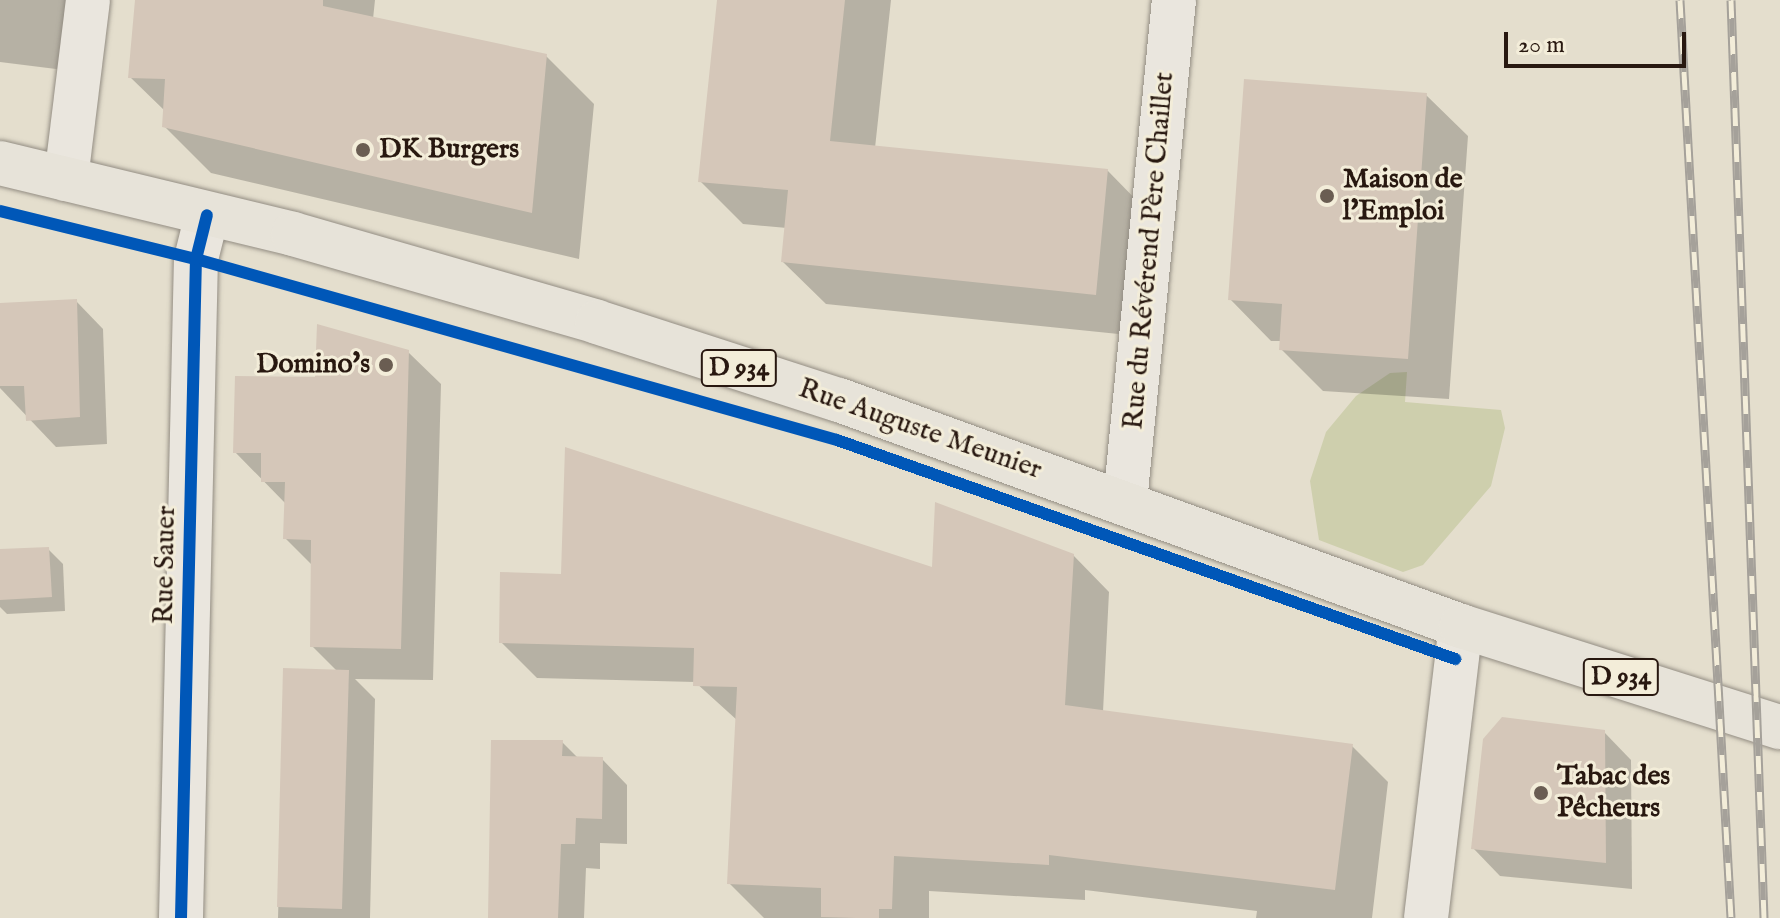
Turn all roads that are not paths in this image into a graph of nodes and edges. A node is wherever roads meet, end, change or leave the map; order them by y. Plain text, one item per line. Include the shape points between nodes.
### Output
1 (88, 0) edge
2 (1174, 0) edge
3 (0, 163) edge
4 (66, 179) junction
5 (207, 215) junction
6 (1125, 502) junction
7 (1461, 626) junction
8 (1780, 727) edge
9 (181, 918) edge
10 (1426, 918) edge

1 - 4 street
2 - 6 street, Rue du Révérend Père Chaillet
3 - 4 main road, Rue Auguste Meunier / D 934
4 - 5 main road, Rue Auguste Meunier / D 934
5 - 6 main road, Rue Auguste Meunier / D 934 via 293,234 597,322 839,400
5 - 9 street, Rue Sauer via 196,259
6 - 7 main road, Rue Auguste Meunier / D 934
7 - 8 main road, Rue Auguste Meunier / D 934
7 - 10 street

